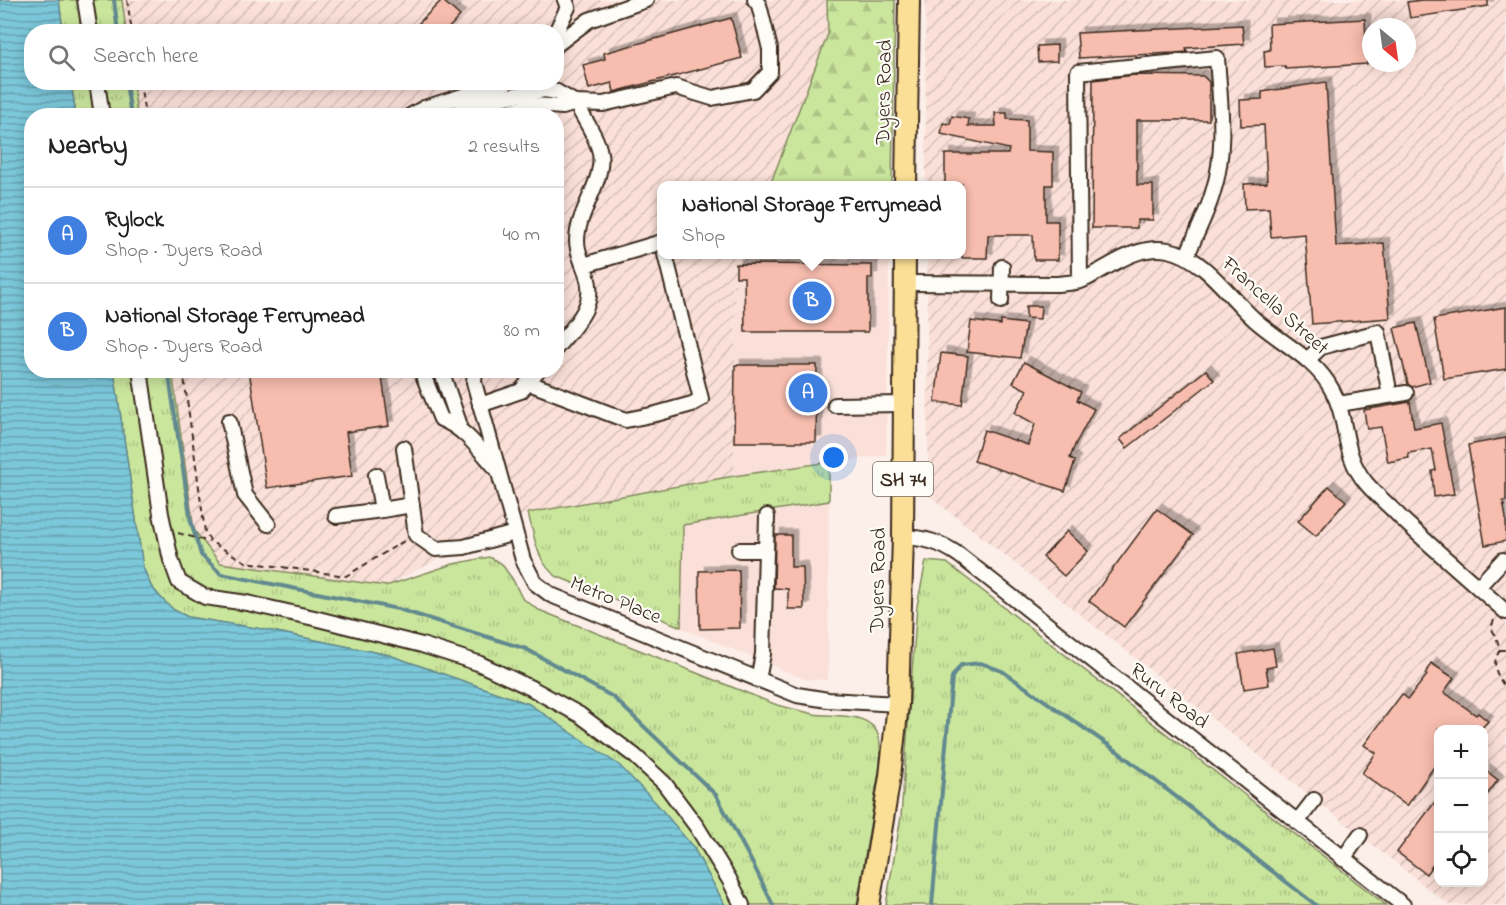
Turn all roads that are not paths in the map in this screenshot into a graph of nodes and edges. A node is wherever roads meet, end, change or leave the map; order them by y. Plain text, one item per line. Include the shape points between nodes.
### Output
1 (85, 0) edge
2 (565, 0) edge
3 (646, 0) edge
4 (755, 0) edge
5 (909, 0) edge
6 (89, 24) edge
7 (560, 24) edge
8 (564, 39) edge
9 (98, 90) edge
10 (482, 90) edge
11 (576, 103) junction
12 (101, 108) edge
13 (424, 108) edge
14 (469, 108) edge
15 (522, 108) edge
16 (906, 181) edge
17 (657, 244) edge
18 (1187, 256) junction
19 (666, 259) edge
20 (905, 259) edge
21 (584, 266) junction
22 (1002, 267) dead end
23 (1080, 281) junction
24 (905, 283) junction
25 (1001, 284) junction
26 (1001, 301) dead end
27 (564, 338) edge
28 (1307, 360) junction
29 (141, 378) edge
30 (424, 378) edge
31 (443, 378) edge
32 (475, 378) edge
33 (532, 378) edge
34 (529, 383) junction
35 (1406, 393) dead end
36 (1390, 395) junction
37 (903, 404) junction
38 (1339, 404) junction
39 (835, 405) dead end
40 (481, 409) junction
41 (228, 421) dead end
42 (456, 423) junction
43 (404, 448) dead end
44 (499, 472) junction
45 (376, 475) dead end
46 (412, 505) junction
47 (382, 510) junction
48 (336, 516) dead end
49 (767, 516) dead end
50 (268, 524) dead end
51 (515, 533) junction
52 (903, 537) junction
53 (739, 550) dead end
54 (766, 550) junction
55 (1503, 560) dead end
56 (1478, 587) junction
57 (1504, 610) edge
58 (758, 680) junction
59 (898, 704) junction
60 (1314, 800) dead end
61 (1297, 822) junction
62 (1360, 835) dead end
63 (1343, 859) junction
64 (742, 905) edge
65 (869, 905) edge
66 (1403, 905) edge

1 - 6 street
2 - 7 street via 568,7
3 - 8 street via 589,20
4 - 11 street via 770,49 770,72 753,90 712,99 676,87 603,104
5 - 16 highway, Dyers Road
9 - 12 street
10 - 13 street
11 - 14 street via 557,92 531,92
11 - 15 street
11 - 21 street via 600,151 601,167 579,226 577,243
17 - 21 street
18 - 23 street, Francella Street via 1149,249
18 - 23 street via 1214,191 1219,160 1222,133 1217,58 1078,72
18 - 28 street, Francella Street via 1255,320
19 - 34 street via 701,399 626,420
20 - 24 highway, Dyers Road / SH 74
21 - 27 street via 590,299
22 - 25 street
23 - 25 street, Francella Street
24 - 25 street, Francella Street
24 - 37 highway, Dyers Road / SH 74
25 - 26 street
28 - 36 street via 1321,347 1378,332
28 - 38 street, Francella Street via 1331,387
29 - 64 street via 161,514 179,582 205,597 314,618 478,663 580,715 664,783 697,827
30 - 42 street via 441,419
31 - 42 street
32 - 40 street, Metro Place
33 - 34 street
34 - 40 street via 521,391
35 - 36 street
36 - 38 street
37 - 39 street
37 - 52 highway, Dyers Road / SH 74
38 - 56 street, Francella Street via 1346,445 1361,466 1366,483 1417,524
40 - 42 street via 474,419
40 - 44 street, Metro Place
41 - 50 street via 245,495
42 - 44 street
43 - 46 street
44 - 51 street, Metro Place
45 - 47 street
46 - 47 street
46 - 51 street via 416,535 436,549 464,547
47 - 48 street
49 - 54 street
51 - 58 street, Metro Place via 529,574 541,589
52 - 59 highway, Dyers Road / SH 74
52 - 61 street, Ruru Road via 928,539 958,555
53 - 54 street
54 - 58 street via 763,654
55 - 56 street
56 - 57 street, Francella Street
58 - 59 street, Metro Place via 797,695
59 - 65 highway, Dyers Road / SH 74 via 891,776
60 - 61 street
61 - 63 street, Ruru Road
62 - 63 street
63 - 66 street, Ruru Road

